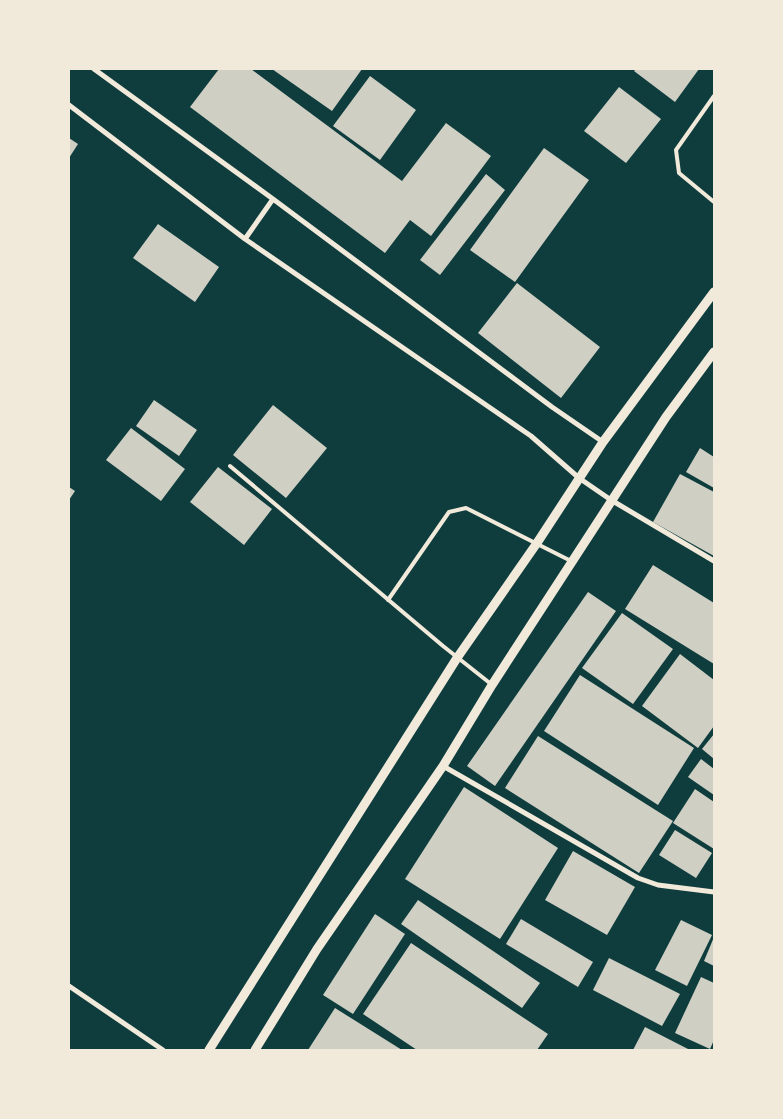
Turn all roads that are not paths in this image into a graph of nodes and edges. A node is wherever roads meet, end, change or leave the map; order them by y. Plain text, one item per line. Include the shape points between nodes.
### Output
1 (94, 69) edge
2 (714, 96) edge
3 (69, 105) edge
4 (273, 199) junction
5 (714, 202) edge
6 (245, 239) junction
7 (714, 292) edge
8 (714, 352) edge
9 (604, 442) junction
10 (230, 466) dead end
11 (579, 478) junction
12 (611, 500) junction
13 (536, 543) junction
14 (571, 561) junction
15 (714, 561) edge
16 (388, 600) junction
17 (457, 658) junction
18 (492, 685) junction
19 (443, 766) junction
20 (714, 892) edge
21 (69, 986) edge
22 (163, 1050) edge
23 (209, 1050) edge
24 (255, 1050) edge

1 - 4 street
2 - 5 lane via 676,150 679,173
3 - 6 street
4 - 6 street
4 - 9 street via 552,407
6 - 11 street via 531,436
7 - 9 street
8 - 12 street
9 - 11 street
10 - 16 lane
11 - 12 street
11 - 13 street
12 - 14 street
12 - 15 street
13 - 14 lane
13 - 16 lane via 466,508 449,512
13 - 17 street
14 - 18 street
16 - 17 lane
17 - 18 lane
17 - 23 street
18 - 19 street
19 - 20 street via 638,878 658,885
19 - 24 street via 317,949
21 - 22 street

